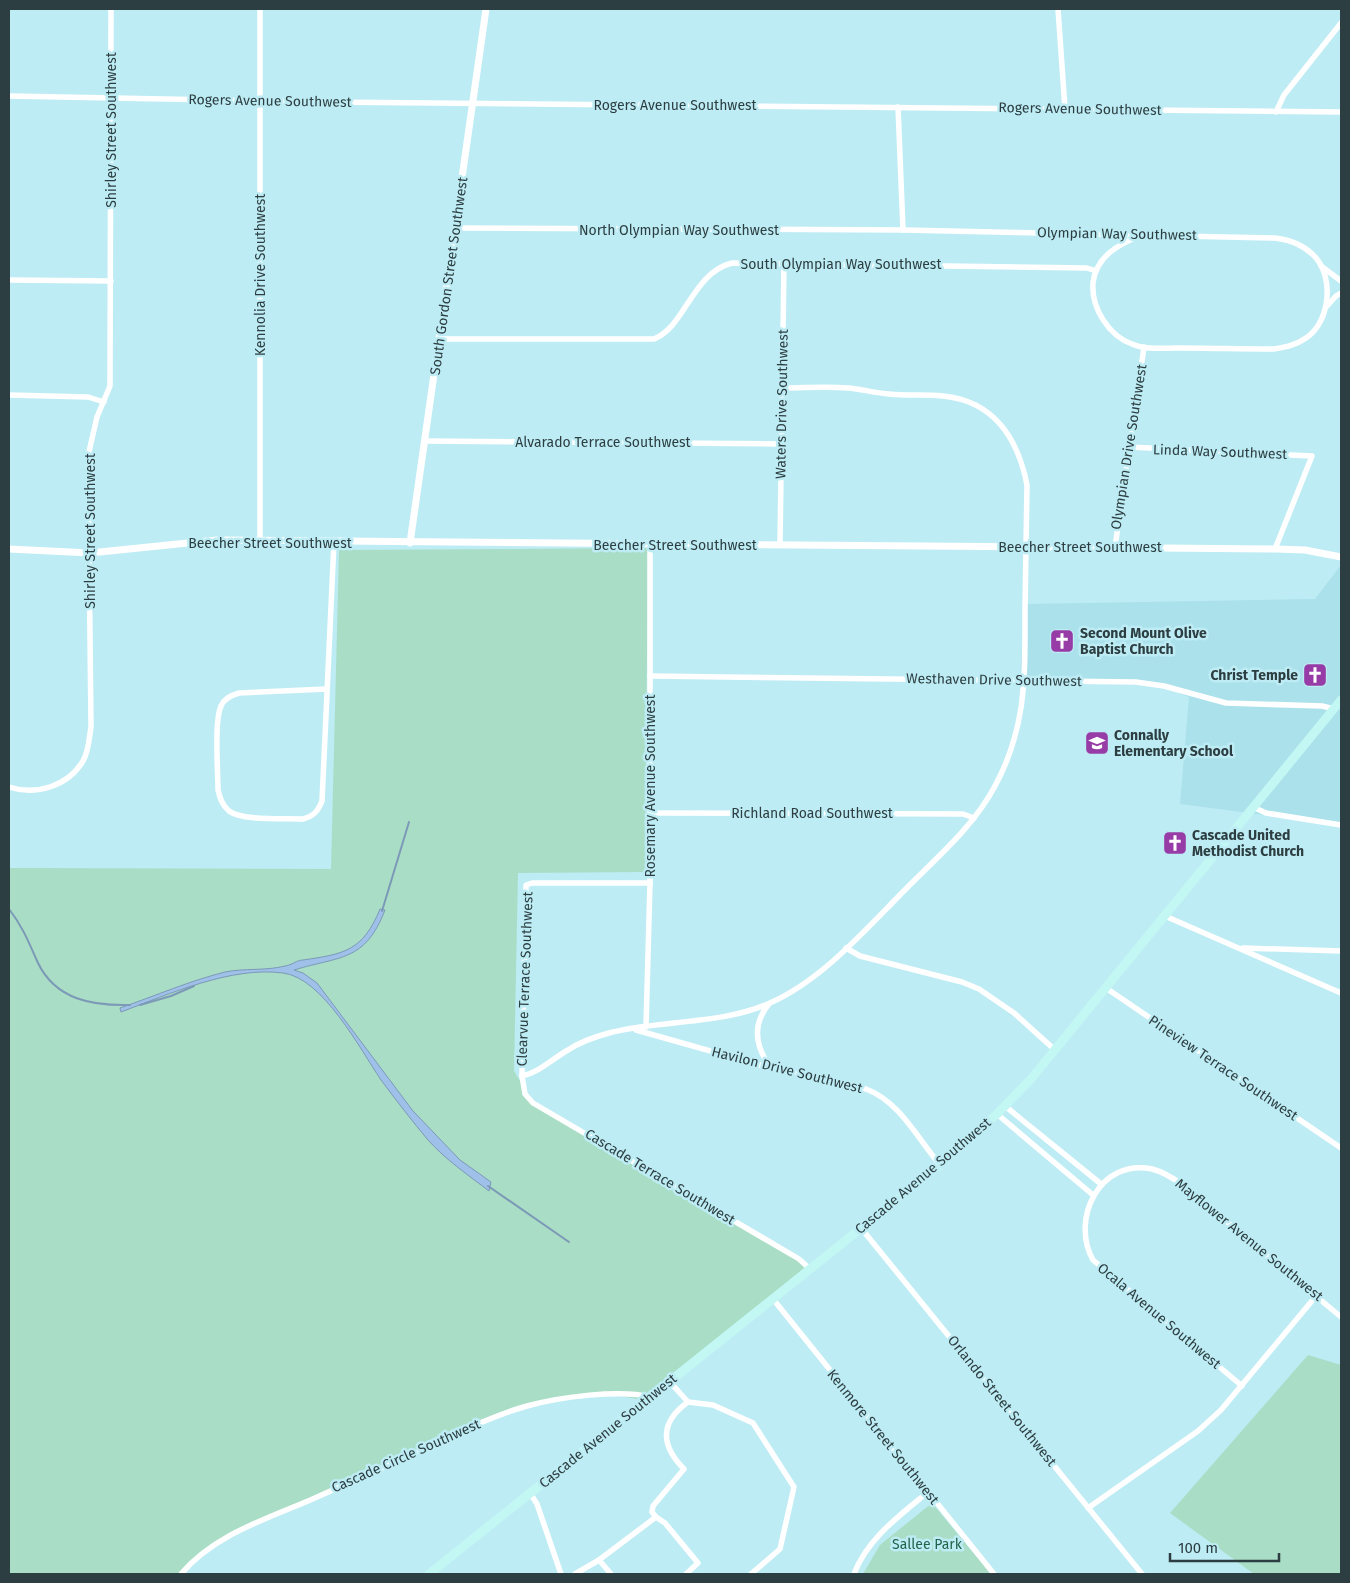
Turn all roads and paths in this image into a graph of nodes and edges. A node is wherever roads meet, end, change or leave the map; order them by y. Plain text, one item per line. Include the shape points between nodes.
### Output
1 (111, 9) edge
2 (260, 9) edge
3 (486, 9) edge
4 (1058, 9) edge
5 (1341, 23) edge
6 (9, 96) edge
7 (111, 98) junction
8 (260, 100) junction
9 (473, 103) junction
10 (898, 106) junction
11 (1065, 109) junction
12 (1276, 112) junction
13 (1341, 112) edge
14 (456, 228) junction
15 (902, 230) junction
16 (1142, 235) junction
17 (784, 264) junction
18 (1321, 266) junction
19 (1096, 271) junction
20 (9, 280) edge
21 (110, 281) junction
22 (1341, 281) edge
23 (1341, 293) edge
24 (1326, 307) junction
25 (440, 338) junction
26 (1144, 347) junction
27 (783, 388) junction
28 (9, 395) edge
29 (104, 402) junction
30 (425, 441) junction
31 (782, 444) junction
32 (1129, 447) junction
33 (260, 541) junction
34 (334, 542) junction
35 (410, 543) junction
36 (650, 544) junction
37 (780, 545) junction
38 (1026, 546) junction
39 (1115, 547) junction
40 (9, 549) edge
41 (1275, 549) junction
42 (90, 553) junction
43 (1341, 557) edge
44 (650, 676) junction
45 (1025, 680) junction
46 (328, 688) junction
47 (1341, 700) edge
48 (1334, 709) junction
49 (9, 787) edge
50 (1253, 807) junction
51 (650, 813) junction
52 (974, 818) junction
53 (1341, 825) edge
54 (650, 883) junction
55 (1165, 916) junction
56 (846, 948) junction
57 (1238, 948) junction
58 (1341, 951) edge
59 (1106, 988) junction
60 (1341, 993) edge
61 (768, 1004) junction
62 (646, 1028) junction
63 (632, 1029) junction
64 (1055, 1050) junction
65 (771, 1068) junction
66 (522, 1076) junction
67 (1005, 1106) junction
68 (997, 1114) junction
69 (1341, 1148) edge
70 (940, 1165) junction
71 (1101, 1184) junction
72 (1093, 1195) junction
73 (861, 1228) junction
74 (810, 1269) junction
75 (1316, 1296) junction
76 (773, 1299) junction
77 (1341, 1317) edge
78 (670, 1382) junction
79 (1242, 1386) junction
80 (651, 1397) junction
81 (688, 1402) junction
82 (928, 1492) junction
83 (530, 1493) junction
84 (1088, 1508) junction
85 (656, 1517) junction
86 (599, 1560) junction
87 (181, 1574) edge
88 (429, 1574) edge
89 (561, 1574) edge
90 (575, 1574) edge
91 (611, 1574) edge
92 (686, 1574) edge
93 (751, 1574) edge
94 (854, 1574) edge
95 (994, 1574) edge
96 (1142, 1574) edge

1 - 7 street, Shirley Street Southwest
2 - 8 street, Kennolia Drive Southwest
3 - 9 street, South Gordon Street Southwest
4 - 11 street
5 - 12 street via 1284,95
6 - 7 street, Rogers Avenue Southwest
7 - 8 street, Rogers Avenue Southwest
7 - 21 street, Shirley Street Southwest
8 - 9 street, Rogers Avenue Southwest
8 - 33 street, Kennolia Drive Southwest
9 - 10 street, Rogers Avenue Southwest
9 - 14 street, South Gordon Street Southwest
10 - 11 street, Rogers Avenue Southwest
10 - 15 street
11 - 12 street, Rogers Avenue Southwest
12 - 13 street, Rogers Avenue Southwest
14 - 15 street, North Olympian Way Southwest
14 - 25 street, South Gordon Street Southwest
15 - 16 street, Olympian Way Southwest
16 - 18 street, Olympian Way Southwest via 1288,240 1307,250
16 - 19 street via 1112,250
17 - 19 street, South Olympian Way Southwest via 1087,268
17 - 25 street, South Olympian Way Southwest via 732,263 721,266 710,275 666,332 654,339
17 - 27 street, Waters Drive Southwest
18 - 22 street, Olympian Way Southwest
18 - 24 street, Olympian Way Southwest via 1326,282
19 - 26 street via 1094,297 1105,324 1122,340
20 - 21 street
21 - 29 street, Shirley Street Southwest via 110,386
23 - 24 street
24 - 26 street via 1320,323 1308,337 1291,346 1274,349
25 - 30 street, South Gordon Street Southwest
26 - 32 street, Olympian Drive Southwest
27 - 31 street, Waters Drive Southwest
27 - 38 street via 847,388 943,396 964,400 983,410 1007,432 1022,461 1026,486
28 - 29 street via 88,397
29 - 42 street, Shirley Street Southwest via 88,456
30 - 31 street, Alvarado Terrace Southwest
30 - 35 street, South Gordon Street Southwest
31 - 37 street, Waters Drive Southwest
32 - 39 street, Olympian Drive Southwest
32 - 41 street, Linda Way Southwest via 1312,456
33 - 34 street, Beecher Street Southwest
33 - 42 street, Beecher Street Southwest via 191,542
34 - 35 street, Beecher Street Southwest
34 - 46 street
35 - 36 street, Beecher Street Southwest
36 - 37 street, Beecher Street Southwest
36 - 44 street, Rosemary Avenue Southwest
37 - 38 street, Beecher Street Southwest
38 - 39 street, Beecher Street Southwest
38 - 45 street
39 - 41 street, Beecher Street Southwest
40 - 42 street, Beecher Street Southwest
41 - 43 street, Beecher Street Southwest via 1306,550
42 - 49 street, Shirley Street Southwest via 91,727 87,752 76,770 60,784 40,790
44 - 45 street, Westhaven Drive Southwest
44 - 51 street, Rosemary Avenue Southwest
45 - 48 street, Westhaven Drive Southwest via 1136,682 1226,703
45 - 52 street via 1022,715 1013,748 995,787
46 - 46 street via 322,801 318,811 303,819 242,816 228,810 220,801 218,790 218,715 223,701 239,693
47 - 48 main road, Cascade Avenue Southwest
48 - 50 main road, Cascade Avenue Southwest
50 - 53 street via 1266,813
50 - 55 main road, Cascade Avenue Southwest
51 - 52 street, Richland Road Southwest via 963,814
51 - 54 street, Rosemary Avenue Southwest
52 - 56 street
54 - 62 street, Rosemary Avenue Southwest
54 - 66 street, Clearvue Terrace Southwest via 532,883 526,886
55 - 57 street
55 - 59 main road, Cascade Avenue Southwest
56 - 61 street via 806,982
56 - 64 street via 860,956 979,989 1014,1013
57 - 58 street
57 - 60 street
59 - 64 main road, Cascade Avenue Southwest
59 - 69 street, Pineview Terrace Southwest
61 - 62 street via 717,1018
61 - 65 street via 758,1020 756,1037 760,1053
62 - 63 street
63 - 65 street, Havilon Drive Southwest
63 - 66 street via 589,1039 532,1074
64 - 67 main road, Cascade Avenue Southwest
65 - 70 street, Havilon Drive Southwest via 866,1088 879,1094 892,1104
66 - 74 street, Cascade Terrace Southwest via 526,1094 533,1103 790,1254
67 - 68 main road, Cascade Avenue Southwest
67 - 71 street
68 - 70 main road, Cascade Avenue Southwest
68 - 72 street
70 - 73 main road, Cascade Avenue Southwest
71 - 72 street, Ocala Avenue Southwest
71 - 75 street, Mayflower Avenue Southwest via 1133,1168 1167,1174
72 - 79 street, Ocala Avenue Southwest via 1085,1213 1084,1236 1092,1260
73 - 74 main road, Cascade Avenue Southwest
73 - 84 street, Orlando Street Southwest
74 - 76 main road, Cascade Avenue Southwest
75 - 77 street, Mayflower Avenue Southwest
75 - 79 street
76 - 78 main road, Cascade Avenue Southwest
76 - 82 street, Kenmore Street Southwest
78 - 80 main road, Cascade Avenue Southwest
78 - 81 street
79 - 84 street via 1198,1431
80 - 83 main road, Cascade Avenue Southwest
80 - 87 street, Cascade Circle Southwest via 620,1393 549,1402 507,1412 244,1528 208,1547
81 - 85 street via 670,1421 666,1436 670,1450 684,1469 653,1506 652,1512
81 - 93 street via 713,1405 753,1423 794,1487 780,1549
82 - 94 street via 869,1545
82 - 95 street, Kenmore Street Southwest
83 - 88 main road, Cascade Avenue Southwest
83 - 89 street via 537,1504
84 - 96 street, Orlando Street Southwest
85 - 86 street
85 - 92 street via 665,1523 698,1563
86 - 90 street
86 - 91 street

